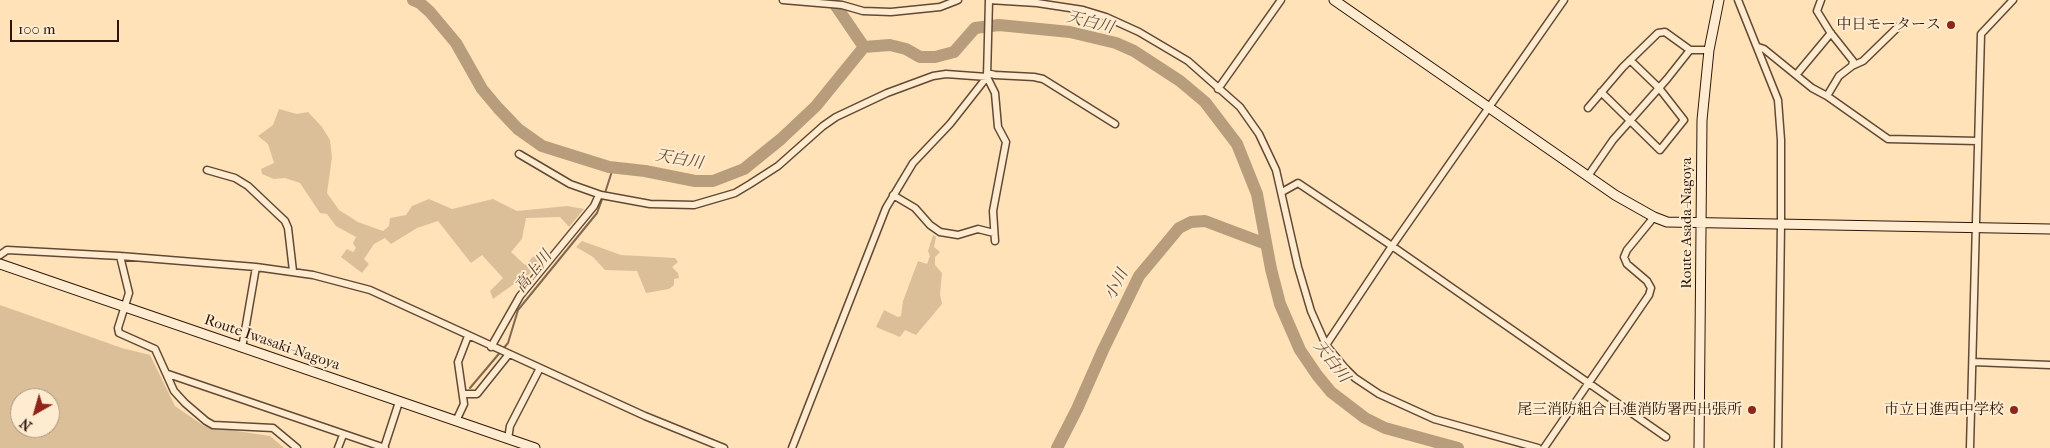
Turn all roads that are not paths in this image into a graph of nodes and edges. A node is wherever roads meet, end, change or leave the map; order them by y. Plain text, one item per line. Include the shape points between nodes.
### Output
1 (783, 0) edge
2 (958, 0) edge
3 (989, 0) edge
4 (1281, 0) edge
5 (1334, 0) edge
6 (1564, 0) edge
7 (1719, 0) edge
8 (1738, 0) edge
9 (1821, 0) edge
10 (2013, 0) edge
11 (1898, 27) dead end
12 (1831, 33) junction
13 (1758, 47) junction
14 (1690, 50) junction
15 (1709, 50) junction
16 (1630, 60) junction
17 (1852, 66) junction
18 (987, 75) junction
19 (1796, 75) junction
20 (1659, 88) junction
21 (1218, 89) junction
22 (1601, 92) junction
23 (1827, 96) junction
24 (1490, 108) junction
25 (1588, 108) dead end
26 (1631, 120) junction
27 (1115, 124) dead end
28 (1978, 141) junction
29 (519, 154) dead end
30 (207, 170) dead end
31 (1588, 176) junction
32 (1282, 192) junction
33 (600, 195) junction
34 (893, 195) junction
35 (1654, 217) junction
36 (1702, 223) junction
37 (1781, 223) junction
38 (1977, 228) junction
39 (2050, 229) edge
40 (1392, 246) junction
41 (0, 255) edge
42 (120, 256) junction
43 (0, 264) edge
44 (256, 267) junction
45 (293, 271) junction
46 (126, 307) junction
47 (468, 336) junction
48 (1326, 345) junction
49 (491, 346) junction
50 (242, 348) junction
51 (504, 352) junction
52 (1972, 362) junction
53 (2050, 365) edge
54 (540, 368) junction
55 (168, 374) junction
56 (1587, 383) junction
57 (462, 394) junction
58 (399, 402) junction
59 (456, 421) junction
60 (343, 435) junction
61 (1666, 437) dead end
62 (508, 439) junction
63 (297, 448) edge
64 (338, 448) edge
65 (384, 448) edge
66 (535, 448) edge
67 (724, 448) edge
68 (792, 448) edge
69 (1538, 448) edge
70 (1544, 448) edge
71 (1699, 448) edge
72 (1778, 448) edge
73 (1970, 448) edge

1 - 2 street via 891,12 940,7
3 - 18 street
3 - 21 street via 1037,3 1106,17 1188,61
4 - 21 street
5 - 24 main road
6 - 24 street
7 - 15 main road, Route Asada-Nagoya
8 - 13 street
9 - 12 street via 1818,11
10 - 28 street via 1981,34
11 - 17 street via 1863,61
12 - 17 street via 1854,61
12 - 19 street
13 - 19 street
13 - 37 street via 1778,100
14 - 15 street
14 - 16 street via 1665,32 1658,33
14 - 20 street
15 - 36 main road, Route Asada-Nagoya via 1702,120
16 - 20 street
16 - 22 street
17 - 23 street via 1839,76
18 - 27 street via 1043,79
18 - 33 street via 933,76 887,93 836,117 778,166 735,192 710,202 678,206
18 - 34 street via 950,124 913,163
18 - 34 street via 995,93 998,127 1006,142 993,211 995,237 978,229 958,234 940,232 915,208
19 - 23 street
20 - 26 street
20 - 26 street via 1684,120 1660,150
21 - 32 street via 1240,107 1259,134 1276,170
22 - 25 street
22 - 26 street
23 - 28 street via 1888,139
24 - 31 main road
24 - 40 street
26 - 31 street
28 - 38 street
29 - 33 street via 570,184
30 - 45 street via 235,178 248,186 285,221
31 - 35 main road via 1615,196
32 - 40 street via 1298,183
32 - 48 street via 1298,267 1311,312
33 - 49 street via 520,296
34 - 68 street
35 - 36 main road via 1667,222
35 - 56 street via 1624,257 1627,264 1647,281 1651,288 1649,295
36 - 37 main road
36 - 71 main road, Route Asada-Nagoya
37 - 38 main road
37 - 72 street
38 - 39 main road
38 - 52 street
40 - 48 street
40 - 56 street
41 - 42 street via 7,250
42 - 44 street
42 - 46 street via 128,290
43 - 46 main road, Route Iwasaki-Nagoya
44 - 45 street
44 - 50 street
45 - 47 street via 370,290
46 - 50 main road, Route Iwasaki-Nagoya
46 - 55 street via 118,328 120,334 155,349
47 - 49 street
47 - 57 street via 458,362
48 - 69 street via 1355,378 1379,394 1434,419
49 - 51 street
50 - 58 main road, Route Iwasaki-Nagoya
51 - 54 street
51 - 57 street via 477,394
52 - 53 street
52 - 73 street
54 - 62 street via 510,426
54 - 67 street
55 - 60 street
55 - 63 street via 174,391 206,421 273,428
56 - 61 street
56 - 70 street
57 - 59 street via 464,404
58 - 59 main road, Route Iwasaki-Nagoya
58 - 65 street
59 - 62 main road, Route Iwasaki-Nagoya
60 - 64 street
60 - 65 street
62 - 66 main road, Route Iwasaki-Nagoya

